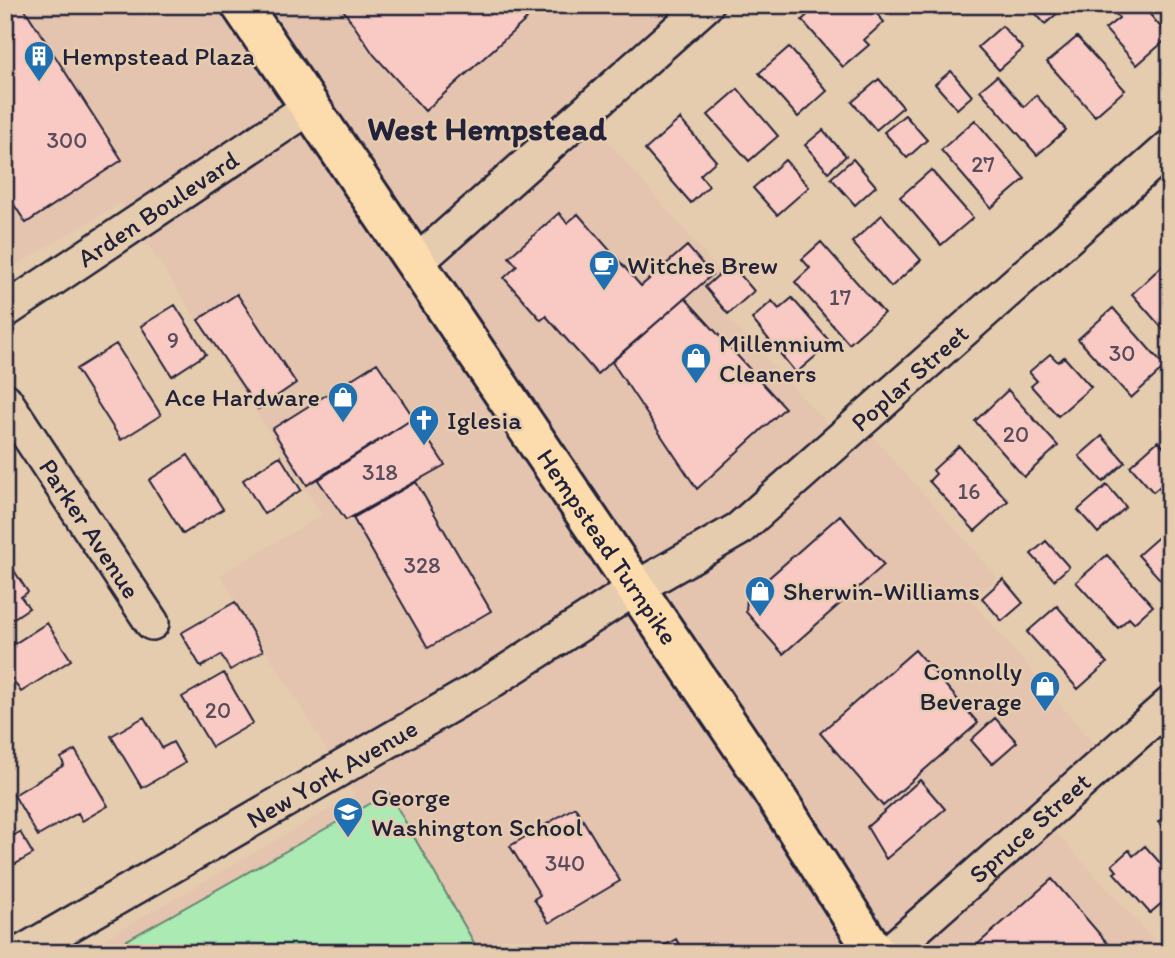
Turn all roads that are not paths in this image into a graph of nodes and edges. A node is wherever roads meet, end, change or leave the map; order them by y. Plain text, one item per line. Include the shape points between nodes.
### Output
1 (241, 5) edge
2 (706, 5) edge
3 (310, 107) junction
4 (1170, 147) edge
5 (416, 263) junction
6 (5, 311) edge
7 (5, 400) edge
8 (636, 588) junction
9 (152, 623) dead end
10 (1170, 704) edge
11 (21, 953) edge
12 (875, 953) edge
13 (888, 953) edge

1 - 3 main road, Hempstead Turnpike
2 - 5 street
3 - 5 main road, Hempstead Turnpike
3 - 6 street, Arden Boulevard
4 - 8 street, Poplar Street via 739,529
5 - 8 main road, Hempstead Turnpike
7 - 9 street, Parker Avenue
8 - 11 street, New York Avenue via 487,684
8 - 12 main road, Hempstead Turnpike
10 - 13 street, Spruce Street

